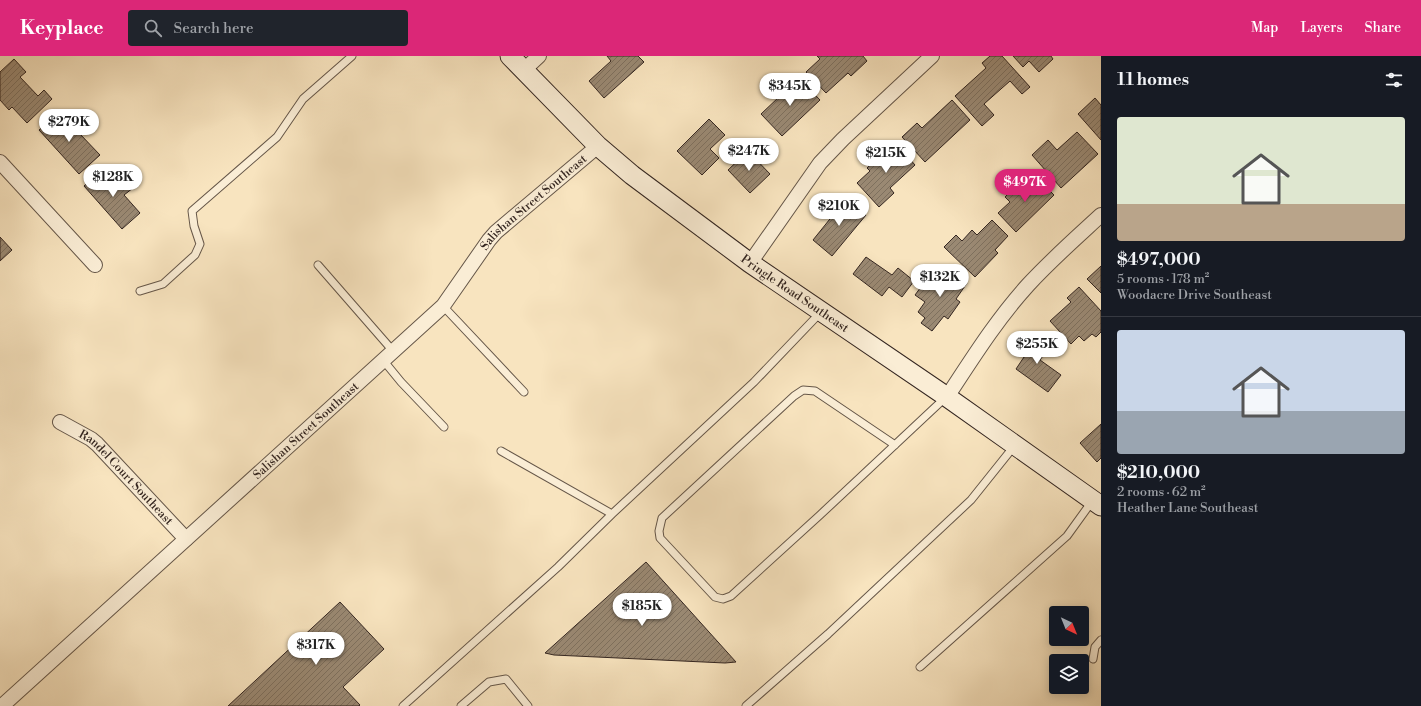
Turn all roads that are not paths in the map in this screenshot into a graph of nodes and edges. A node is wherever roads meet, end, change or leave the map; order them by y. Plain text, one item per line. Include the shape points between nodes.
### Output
1 (352, 56) edge
2 (510, 56) edge
3 (539, 56) edge
4 (932, 56) edge
5 (524, 70) junction
6 (598, 146) junction
7 (0, 162) edge
8 (1101, 215) edge
9 (750, 263) junction
10 (95, 265) dead end
11 (318, 265) dead end
12 (140, 291) dead end
13 (443, 306) junction
14 (821, 312) junction
15 (388, 356) junction
16 (524, 392) dead end
17 (947, 397) junction
18 (60, 422) dead end
19 (444, 427) dead end
20 (895, 445) junction
21 (1015, 445) junction
22 (501, 450) dead end
23 (1097, 503) edge
24 (612, 514) junction
25 (186, 539) junction
26 (1101, 640) edge
27 (1093, 659) dead end
28 (920, 667) dead end
29 (2, 703) edge
30 (403, 706) edge
31 (461, 706) edge
32 (528, 706) edge
33 (746, 706) edge

1 - 12 lane via 303,99 277,137 192,211 200,244 195,255 163,284
2 - 5 street, Pringle Road Southeast
3 - 5 street
4 - 9 street via 820,163
5 - 6 street, Pringle Road Southeast
6 - 9 street, Pringle Road Southeast via 632,176
6 - 13 street, Salishan Street Southeast via 496,232
7 - 10 street
8 - 17 street via 1027,286 988,336
9 - 14 street, Pringle Road Southeast
11 - 15 lane
13 - 15 street, Salishan Street Southeast
13 - 16 lane
14 - 17 street, Pringle Road Southeast
14 - 24 lane via 754,382
15 - 19 lane via 401,382
15 - 25 street, Salishan Street Southeast
17 - 20 lane
17 - 21 street, Pringle Road Southeast
18 - 25 street, Randel Court Southeast via 97,444
20 - 20 lane via 731,596 724,599 715,597 660,538 662,518 803,390 815,391
21 - 23 street, Pringle Road Southeast
21 - 33 lane via 971,500 828,634
22 - 24 lane
23 - 28 lane via 1067,536
24 - 30 lane via 558,567
25 - 29 street, Salishan Street Southeast
26 - 27 lane via 1095,647
31 - 32 lane via 489,682 506,679

